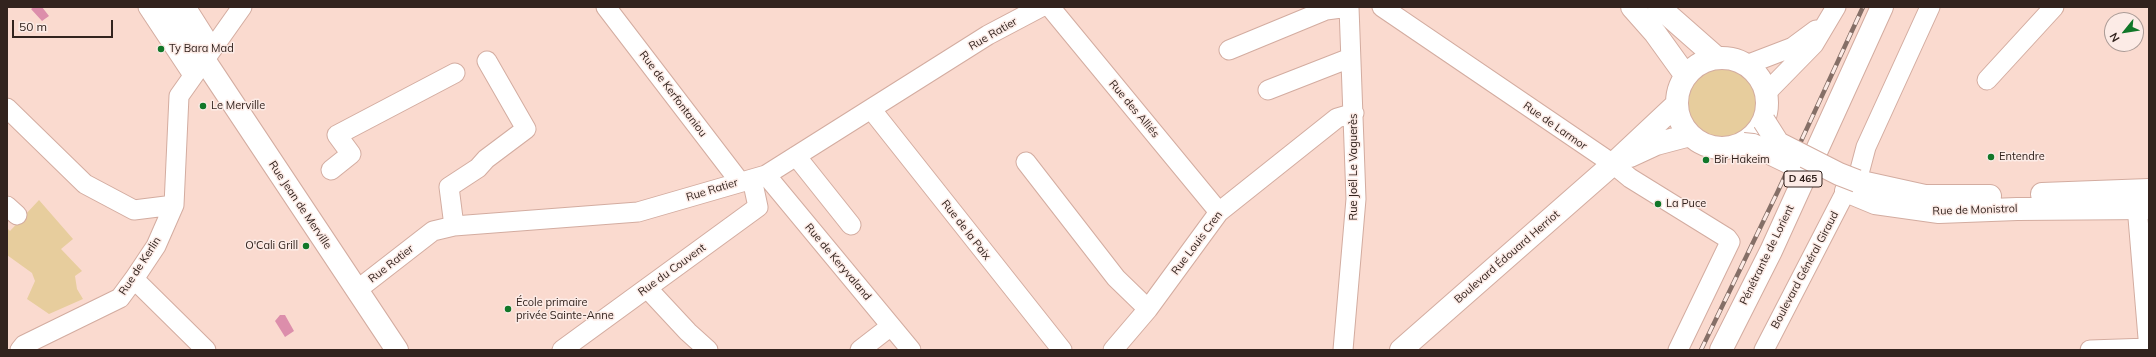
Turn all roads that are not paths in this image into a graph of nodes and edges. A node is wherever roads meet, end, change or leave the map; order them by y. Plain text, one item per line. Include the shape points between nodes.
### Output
1 (148, 7) edge
2 (169, 7) edge
3 (186, 7) edge
4 (242, 7) edge
5 (606, 7) edge
6 (1041, 7) edge
7 (1050, 7) edge
8 (1349, 7) edge
9 (1382, 7) edge
10 (1632, 7) edge
11 (1659, 7) edge
12 (1882, 7) edge
13 (1930, 7) edge
14 (2054, 7) edge
15 (1835, 9) edge
16 (1229, 50) dead end
17 (1350, 58) junction
18 (1717, 58) junction
19 (203, 61) junction
20 (487, 61) dead end
21 (1746, 65) junction
22 (455, 73) dead end
23 (1686, 76) junction
24 (1987, 80) dead end
25 (1268, 90) dead end
26 (1766, 93) junction
27 (1677, 104) junction
28 (7, 108) edge
29 (871, 109) junction
30 (1354, 113) junction
31 (1764, 121) junction
32 (1690, 135) junction
33 (1744, 144) junction
34 (796, 156) junction
35 (1026, 162) dead end
36 (1613, 164) junction
37 (331, 170) dead end
38 (753, 179) junction
39 (1852, 186) junction
40 (2143, 199) edge
41 (174, 205) junction
42 (1219, 212) junction
43 (851, 225) dead end
44 (454, 226) junction
45 (134, 279) junction
46 (647, 288) junction
47 (357, 290) junction
48 (1148, 309) junction
49 (891, 326) junction
50 (1404, 349) edge
51 (2149, 349) edge
52 (20, 350) edge
53 (206, 350) edge
54 (397, 350) edge
55 (562, 350) edge
56 (708, 350) edge
57 (860, 350) edge
58 (911, 350) edge
59 (1062, 350) edge
60 (1113, 350) edge
61 (1343, 350) edge
62 (1678, 350) edge
63 (1721, 350) edge
64 (1764, 350) edge
65 (2090, 350) edge

1 - 19 street
2 - 19 main road, Rue Jean de Merville
3 - 19 street
4 - 19 street, Rue de Kerlin
5 - 38 street, Rue de Kerfontaniou
6 - 29 street, Rue Ratier via 988,35
7 - 42 street, Rue des Alliés
8 - 16 street via 1326,10
8 - 17 street, Rue Joël Le Vaguerès
9 - 36 street, Rue de Larmor
10 - 23 main road via 1655,33
11 - 18 main road
12 - 63 main road, Pénétrante de Lorient / D 465 via 1771,251
13 - 39 street, Boulevard Général Giraud via 1866,148
14 - 24 street
15 - 21 street via 1793,48
15 - 26 street via 1824,31 1804,57
17 - 25 street
17 - 30 street, Rue Joël Le Vaguerès
18 - 21 main road via 1737,60
18 - 23 main road via 1700,64
19 - 41 street, Rue de Kerlin via 179,96
19 - 47 main road, Rue Jean de Merville
20 - 44 street via 526,129 450,187
21 - 26 main road via 1759,77
22 - 37 street via 338,135 351,154
23 - 27 main road via 1680,86
26 - 31 main road via 1767,112
27 - 32 main road via 1680,121
27 - 36 main road, Boulevard Édouard Herriot
28 - 41 street via 86,184 134,210
29 - 34 street, Rue Ratier
29 - 59 street, Rue de la Paix
30 - 42 street, Rue Louis Cren via 1337,118
30 - 61 street, Rue Joël Le Vaguerès via 1356,199
31 - 33 main road via 1756,134
31 - 39 main road, Rue de Monistrol, bridge via 1778,143
32 - 33 main road via 1702,144 1715,148 1730,148
32 - 36 main road, Boulevard Édouard Herriot via 1656,144
33 - 39 main road, Rue de Monistrol, bridge
34 - 38 street, Rue Ratier
34 - 43 street
35 - 48 street via 1116,278
36 - 50 main road, Boulevard Édouard Herriot
36 - 62 street, Rue de Larmor via 1630,178 1730,242
38 - 44 street, Rue Ratier via 638,212
38 - 46 street, Rue du Couvent via 758,208
38 - 49 street, Rue de Keryvaland
39 - 40 main road, Rue de Monistrol via 1875,203 1939,212
39 - 64 street, Boulevard Général Giraud
40 - 51 street
41 - 45 street, Rue de Kerlin via 156,246
42 - 48 street, Rue Louis Cren
44 - 47 street, Rue Ratier via 433,231
45 - 52 street, Rue de Kerlin via 120,298 24,345
45 - 53 street
46 - 55 street, Rue du Couvent
46 - 56 street
47 - 54 main road, Rue Jean de Merville
48 - 60 street, Rue Louis Cren
49 - 57 street
49 - 58 street, Rue de Keryvaland
51 - 65 street

